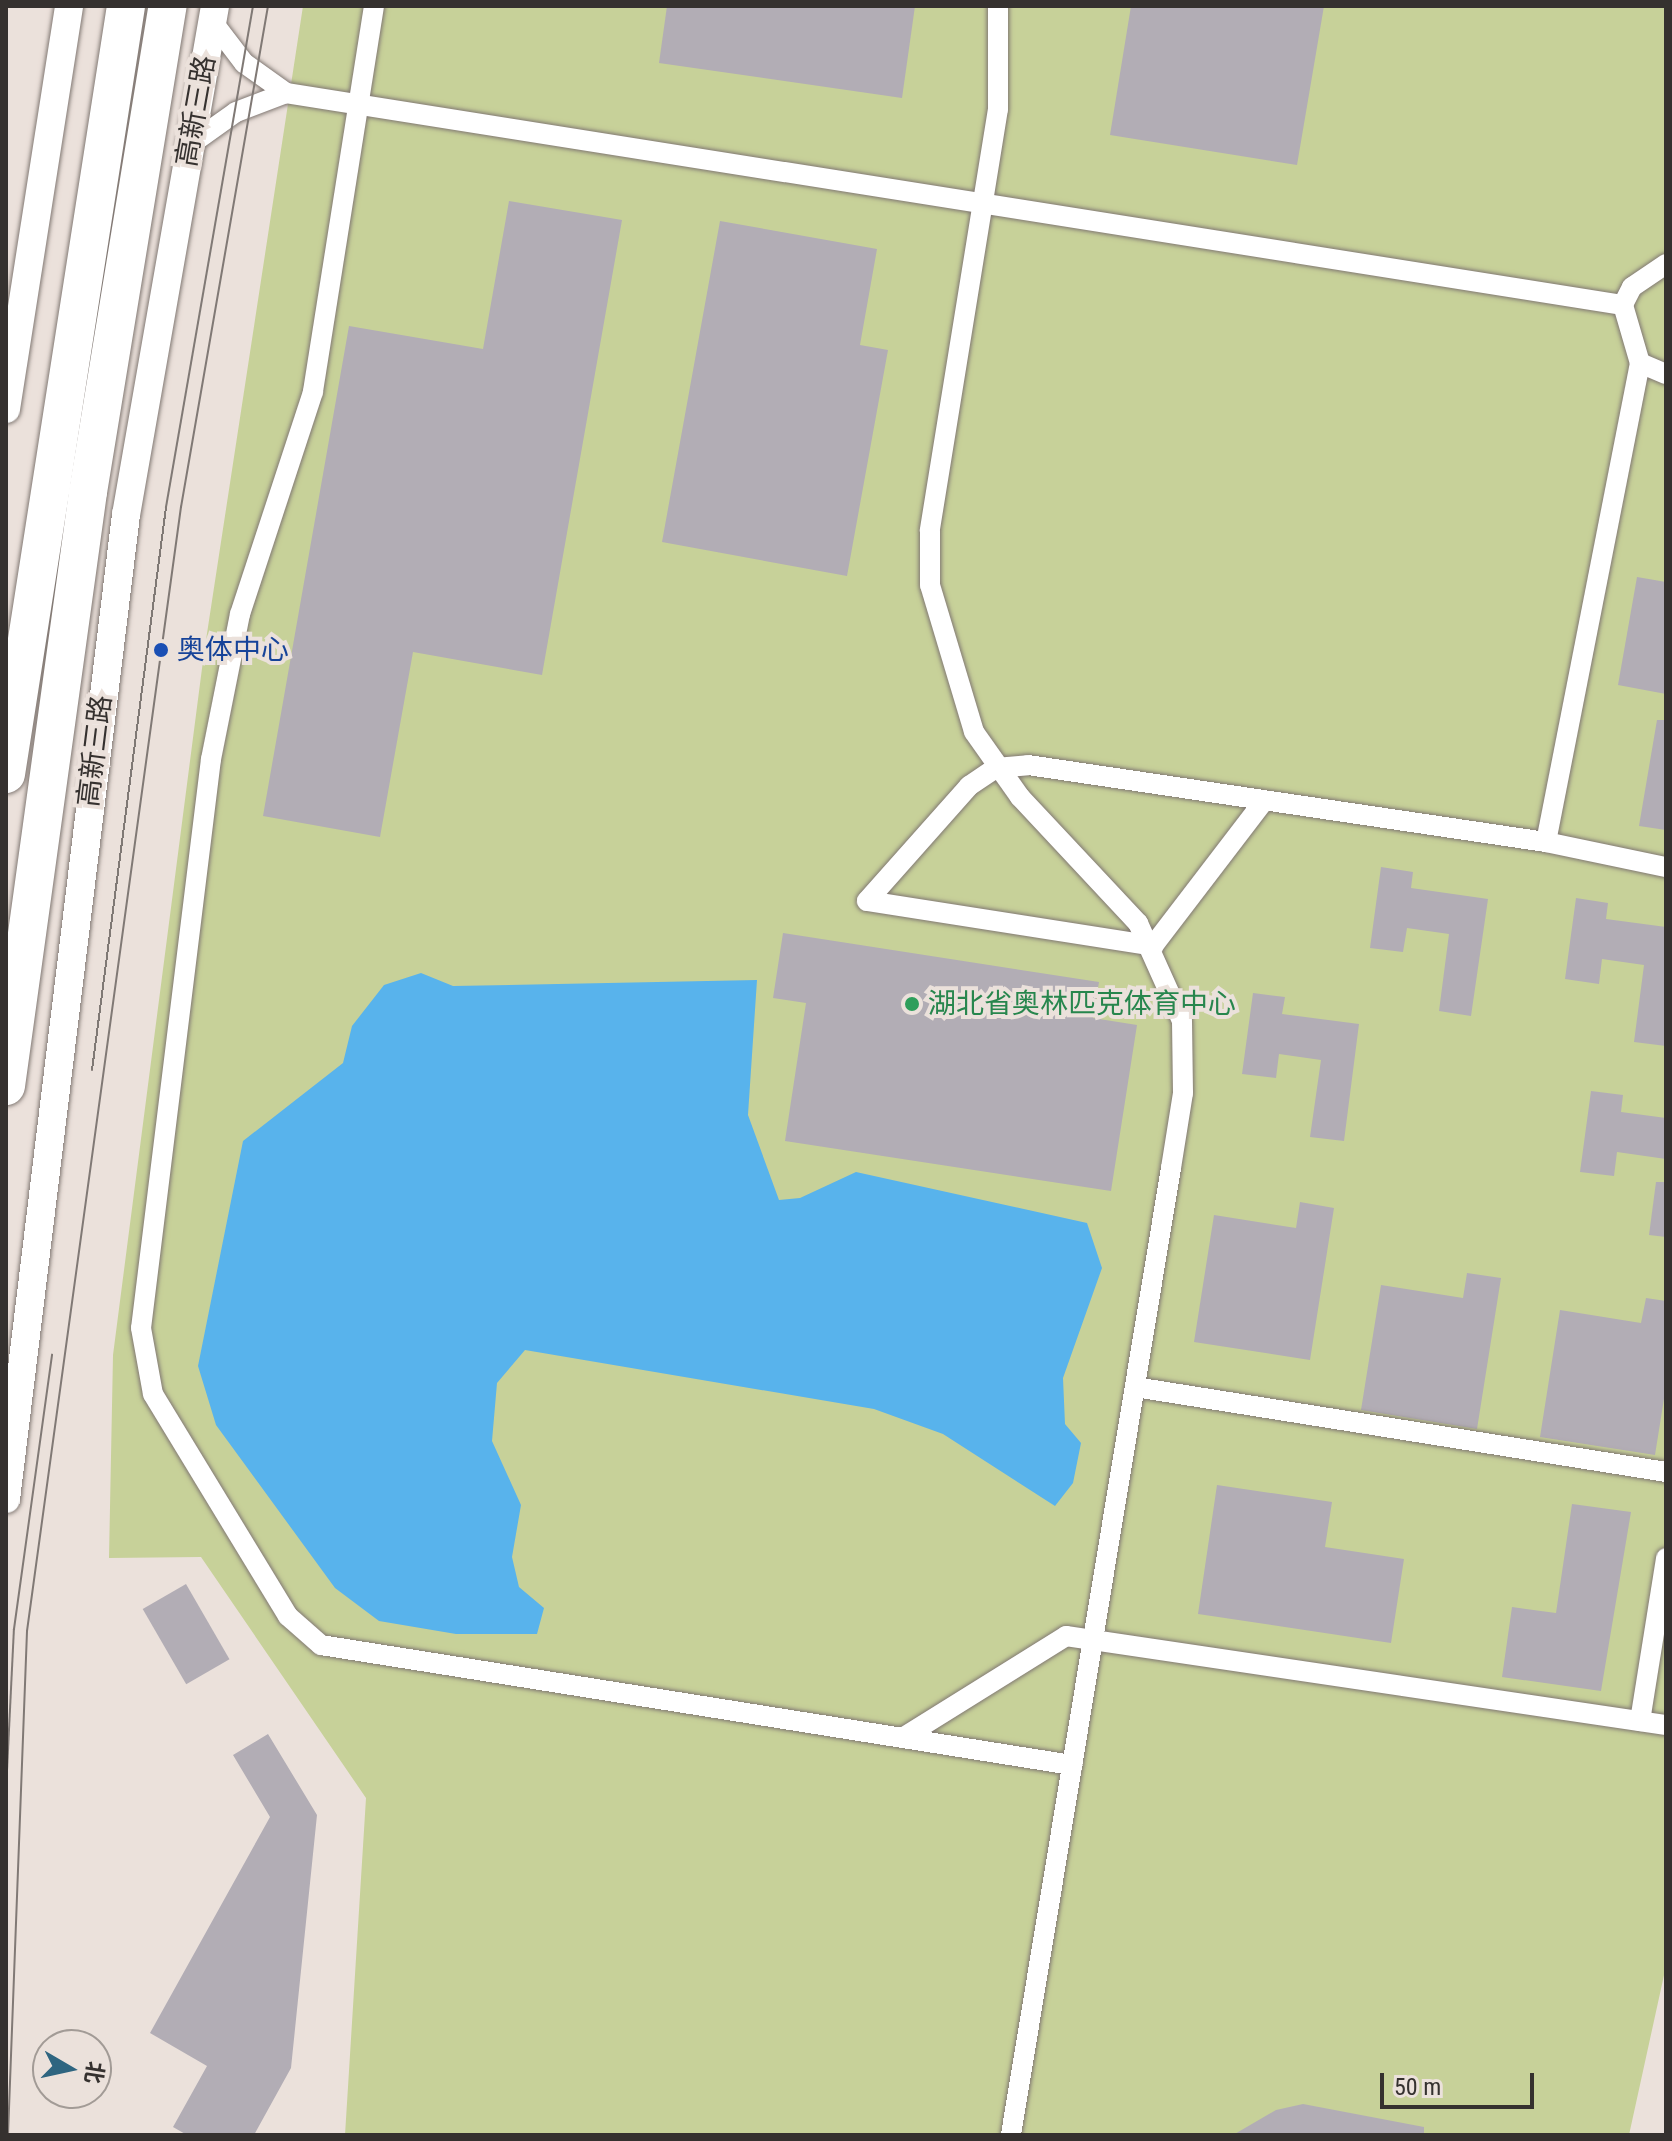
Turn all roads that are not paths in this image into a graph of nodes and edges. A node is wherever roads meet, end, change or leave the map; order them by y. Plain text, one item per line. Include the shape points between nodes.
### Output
1 (69, 6) edge
2 (126, 6) edge
3 (168, 6) edge
4 (374, 6) edge
5 (998, 6) edge
6 (213, 14) edge
7 (286, 93) junction
8 (358, 105) junction
9 (191, 144) junction
10 (983, 203) junction
11 (1666, 264) edge
12 (1623, 305) junction
13 (1640, 363) junction
14 (1666, 374) edge
15 (6, 409) edge
16 (996, 768) junction
17 (6, 774) edge
18 (1263, 802) junction
19 (1546, 842) junction
20 (1666, 867) edge
21 (1153, 946) junction
22 (6, 1086) edge
23 (1135, 1387) junction
24 (1666, 1472) edge
25 (6, 1499) edge
26 (1666, 1558) edge
27 (1094, 1635) junction
28 (1640, 1721) junction
29 (1666, 1725) edge
30 (904, 1737) junction
31 (1072, 1765) junction
32 (1011, 2135) edge

1 - 15 main road
2 - 17 highway
3 - 22 highway, 高新三路 via 86,508
4 - 8 street
5 - 10 street via 1002,70
6 - 7 street via 244,63
6 - 9 main road, 高新三路
7 - 8 street
7 - 9 street via 236,112
8 - 10 street
8 - 30 street via 313,392 240,614 211,759 141,1328 153,1394 288,1616 321,1645
9 - 25 main road, 高新三路 via 126,515
10 - 12 street
10 - 16 street via 930,531 930,585 956,690
11 - 12 street via 1632,287
12 - 13 street
13 - 14 street
13 - 19 street
16 - 18 street via 1028,765
16 - 21 street
16 - 21 street via 929,824 867,901
18 - 19 street
18 - 21 street
19 - 20 street
21 - 23 street via 1182,1021 1183,1093
23 - 24 street
23 - 27 street
26 - 28 street
27 - 28 street
27 - 30 street via 1048,1642
27 - 31 street
28 - 29 street
30 - 31 street
31 - 32 street

